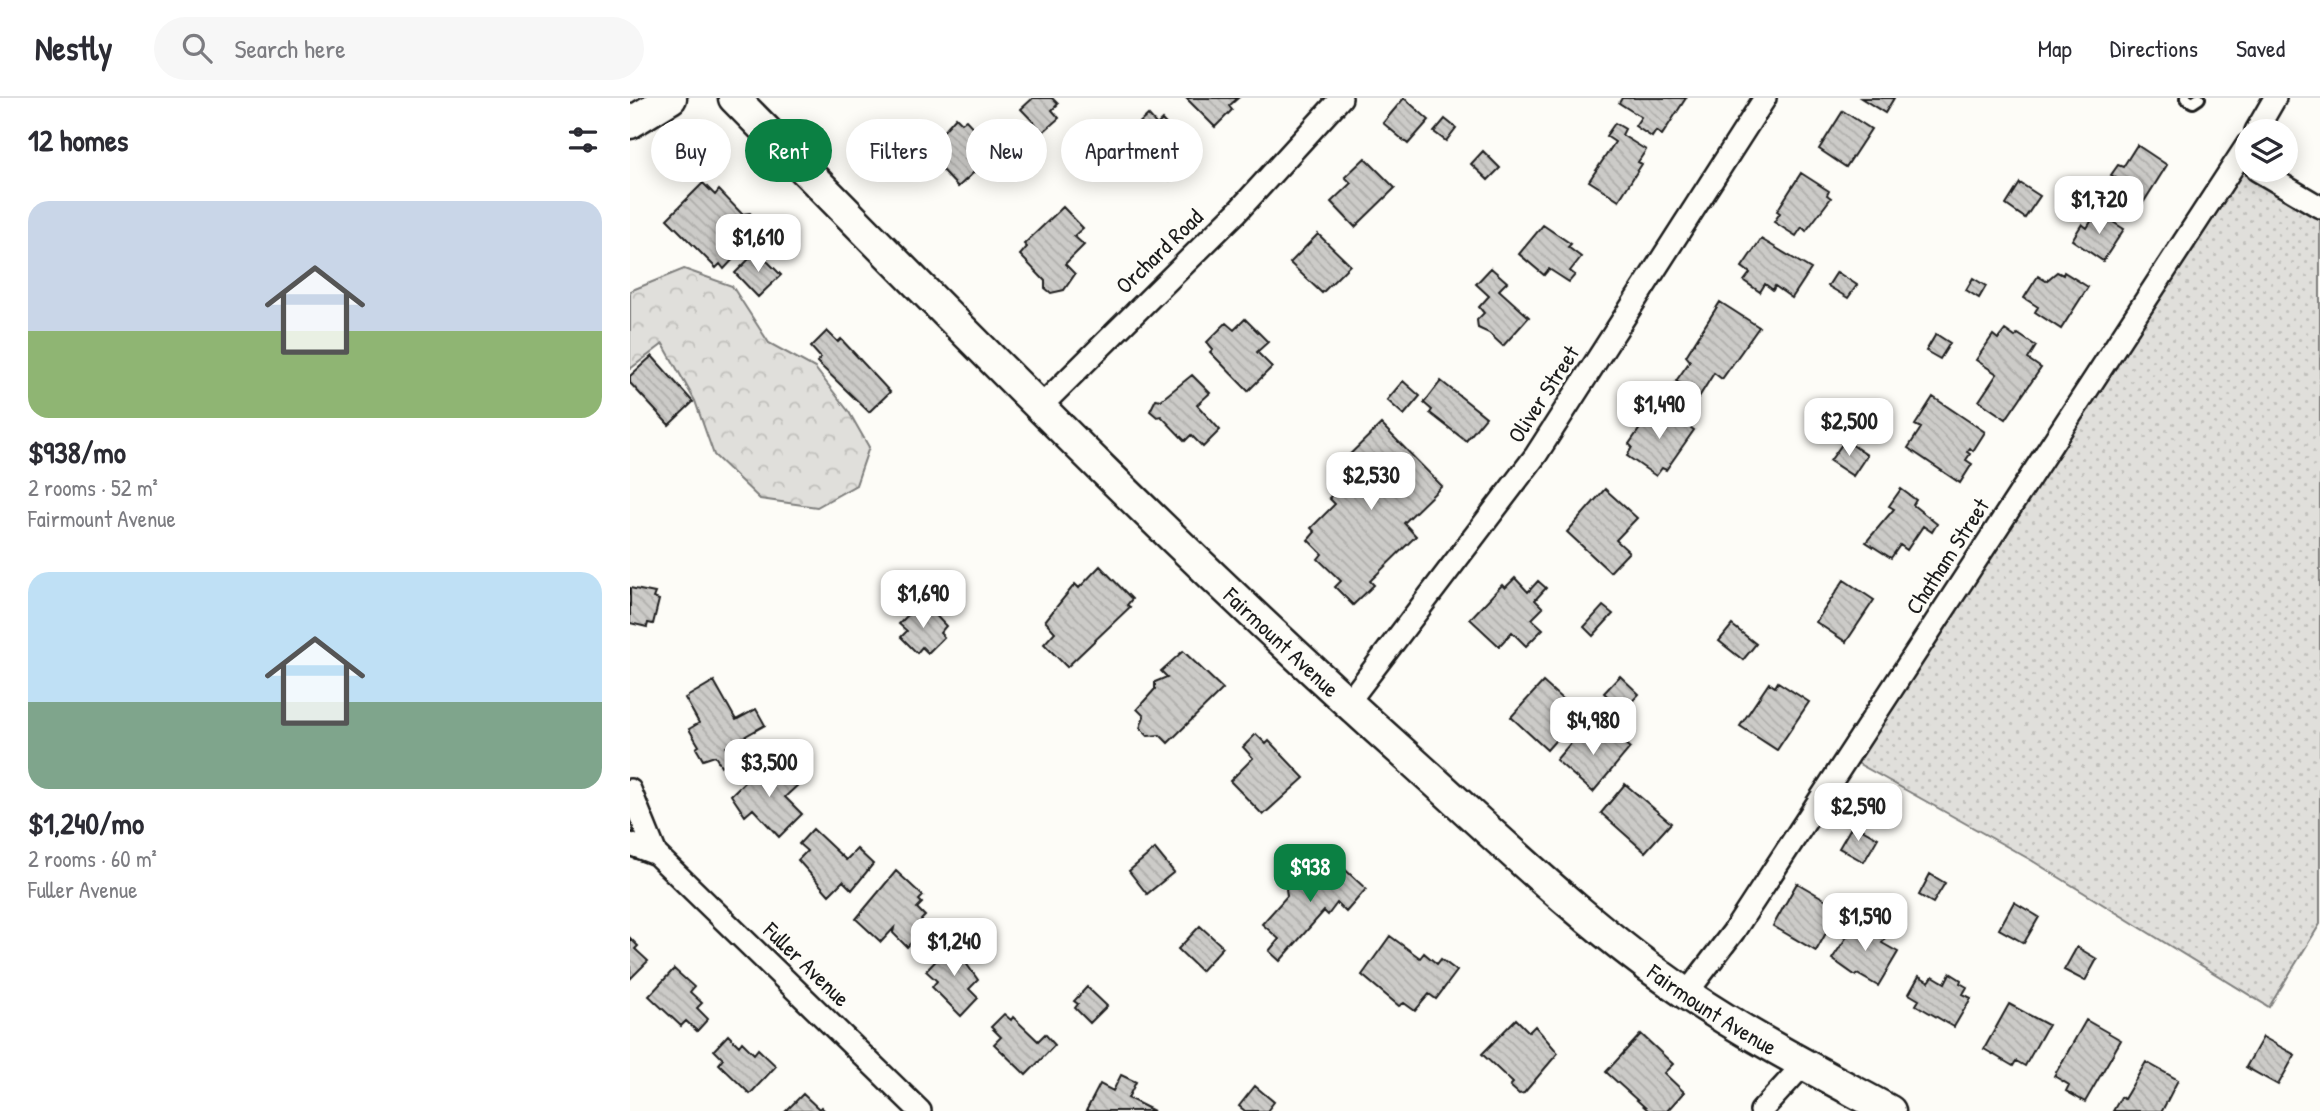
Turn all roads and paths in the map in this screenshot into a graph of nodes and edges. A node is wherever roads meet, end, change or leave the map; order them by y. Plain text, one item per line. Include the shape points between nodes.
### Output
1 (671, 98) edge
2 (734, 98) edge
3 (1341, 98) edge
4 (1765, 98) edge
5 (2186, 98) edge
6 (2199, 98) edge
7 (2275, 98) edge
8 (2263, 119) edge
9 (630, 124) edge
10 (2235, 170) edge
11 (2277, 182) edge
12 (2320, 207) edge
13 (1039, 408) junction
14 (1347, 704) junction
15 (630, 790) edge
16 (630, 844) edge
17 (656, 854) junction
18 (1686, 994) junction
19 (1804, 1063) junction
20 (920, 1111) edge
21 (1761, 1111) edge
22 (1890, 1111) edge

1 - 9 main road
2 - 13 main road, Fairmount Avenue
3 - 13 street, Orchard Road via 1237,212
4 - 14 street, Oliver Street via 1536,455
5 - 6 lane via 2193,102
7 - 8 street
10 - 18 street, Chatham Street via 1734,931
11 - 12 street
13 - 14 main road, Fairmount Avenue
14 - 18 main road, Fairmount Avenue via 1612,938
15 - 17 street, Fuller Avenue
16 - 17 street, Fuller Avenue
17 - 20 street, Fuller Avenue
18 - 19 main road, Fairmount Avenue
19 - 21 street
19 - 22 main road, Fairmount Avenue

